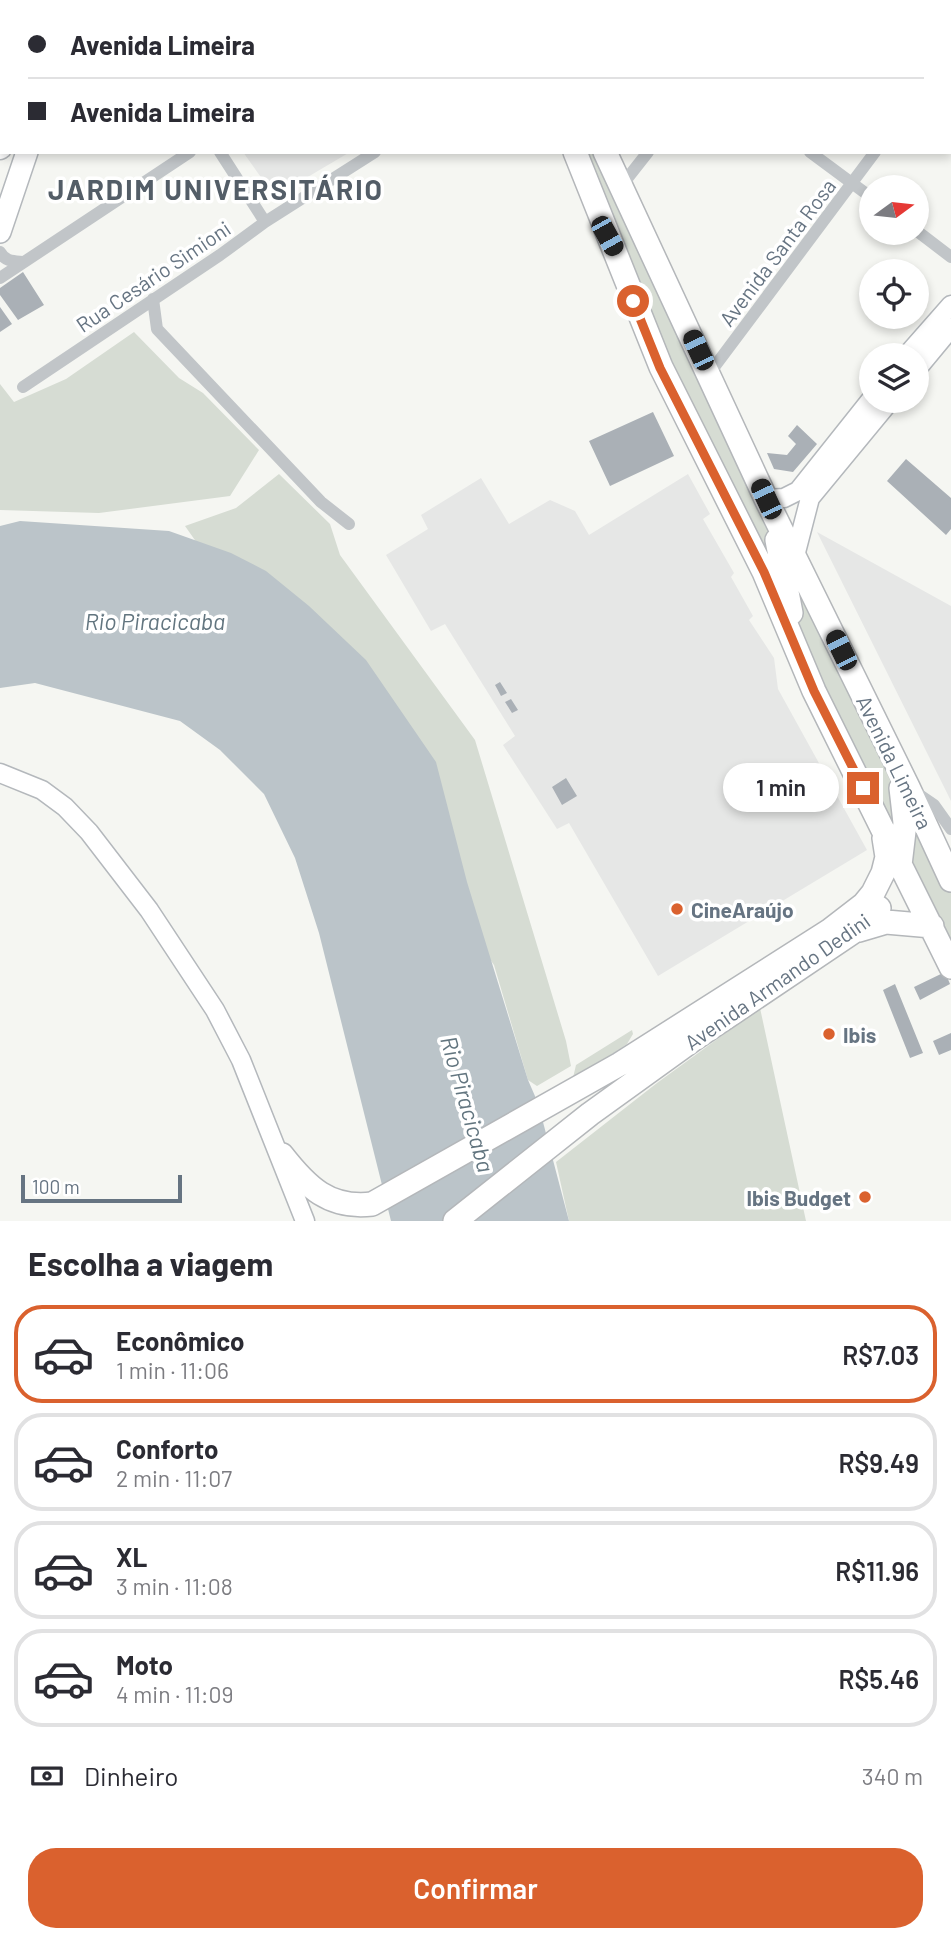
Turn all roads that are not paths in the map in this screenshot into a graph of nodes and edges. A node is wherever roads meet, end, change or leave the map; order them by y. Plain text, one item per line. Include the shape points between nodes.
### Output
1 (26, 154) edge
2 (187, 154) edge
3 (221, 154) edge
4 (372, 154) edge
5 (576, 154) edge
6 (606, 154) edge
7 (646, 154) edge
8 (813, 154) edge
9 (875, 154) edge
10 (622, 185) junction
11 (852, 185) junction
12 (859, 190) edge
13 (265, 222) junction
14 (0, 232) edge
15 (607, 236) junction
16 (929, 240) edge
17 (0, 253) edge
18 (951, 257) edge
19 (656, 259) junction
20 (25, 262) junction
21 (0, 278) edge
22 (153, 299) junction
23 (951, 305) edge
24 (951, 328) edge
25 (918, 343) edge
26 (929, 355) edge
27 (660, 368) junction
28 (709, 374) junction
29 (23, 387) dead end
30 (860, 413) edge
31 (880, 413) edge
32 (728, 418) junction
33 (798, 491) junction
34 (766, 499) junction
35 (778, 523) junction
36 (349, 524) dead end
37 (794, 556) junction
38 (800, 659) junction
39 (0, 773) edge
40 (903, 777) junction
41 (876, 811) junction
42 (951, 829) edge
43 (900, 865) junction
44 (951, 880) edge
45 (932, 926) junction
46 (853, 932) junction
47 (951, 967) edge
48 (279, 1151) junction
49 (372, 1204) junction
50 (305, 1221) edge
51 (313, 1221) edge
52 (348, 1221) edge
53 (455, 1221) edge

1 - 14 main road
2 - 20 street
3 - 13 street
4 - 13 street, Rua Cesário Simioni
5 - 15 highway, Avenida Limeira
6 - 10 highway, Avenida Limeira
7 - 10 street
8 - 11 street
9 - 11 street, Avenida Santa Rosa
10 - 19 highway, Avenida Limeira
11 - 12 street
11 - 28 street, Avenida Santa Rosa
13 - 22 street, Rua Cesário Simioni
15 - 19 highway via 636,283 656,278
15 - 27 highway, Avenida Limeira
16 - 18 street
17 - 20 street via 11,261
19 - 28 highway, Avenida Limeira
20 - 21 street
22 - 29 street, Rua Cesário Simioni
22 - 36 street via 157,329 321,502
23 - 25 main road
24 - 26 main road
27 - 32 highway via 670,355 692,354
27 - 38 highway, Avenida Limeira via 764,572
28 - 32 highway, Avenida Limeira
30 - 33 main road
31 - 37 main road via 810,498
32 - 34 highway, Avenida Limeira
33 - 34 main road
33 - 35 main road
34 - 35 highway, Avenida Limeira
35 - 37 highway, Avenida Limeira
35 - 38 highway via 776,535
37 - 40 highway, Avenida Limeira
38 - 41 highway, Avenida Limeira
39 - 48 main road via 42,790 65,807 149,910 215,1010
40 - 42 street
40 - 43 highway, Avenida Armando Dedini via 905,823
40 - 44 highway, Avenida Limeira
41 - 43 highway, Avenida Limeira
41 - 49 highway, Avenida Armando Dedini via 887,857 864,904 806,946 572,1092
43 - 45 highway, Avenida Limeira
43 - 46 highway, Avenida Armando Dedini via 890,894
45 - 46 highway via 886,922
45 - 47 highway, Avenida Limeira
46 - 53 highway, Avenida Armando Dedini via 590,1114
48 - 49 highway via 312,1188 330,1200
48 - 50 main road
48 - 51 main road
49 - 52 highway, Avenida Armando Dedini

